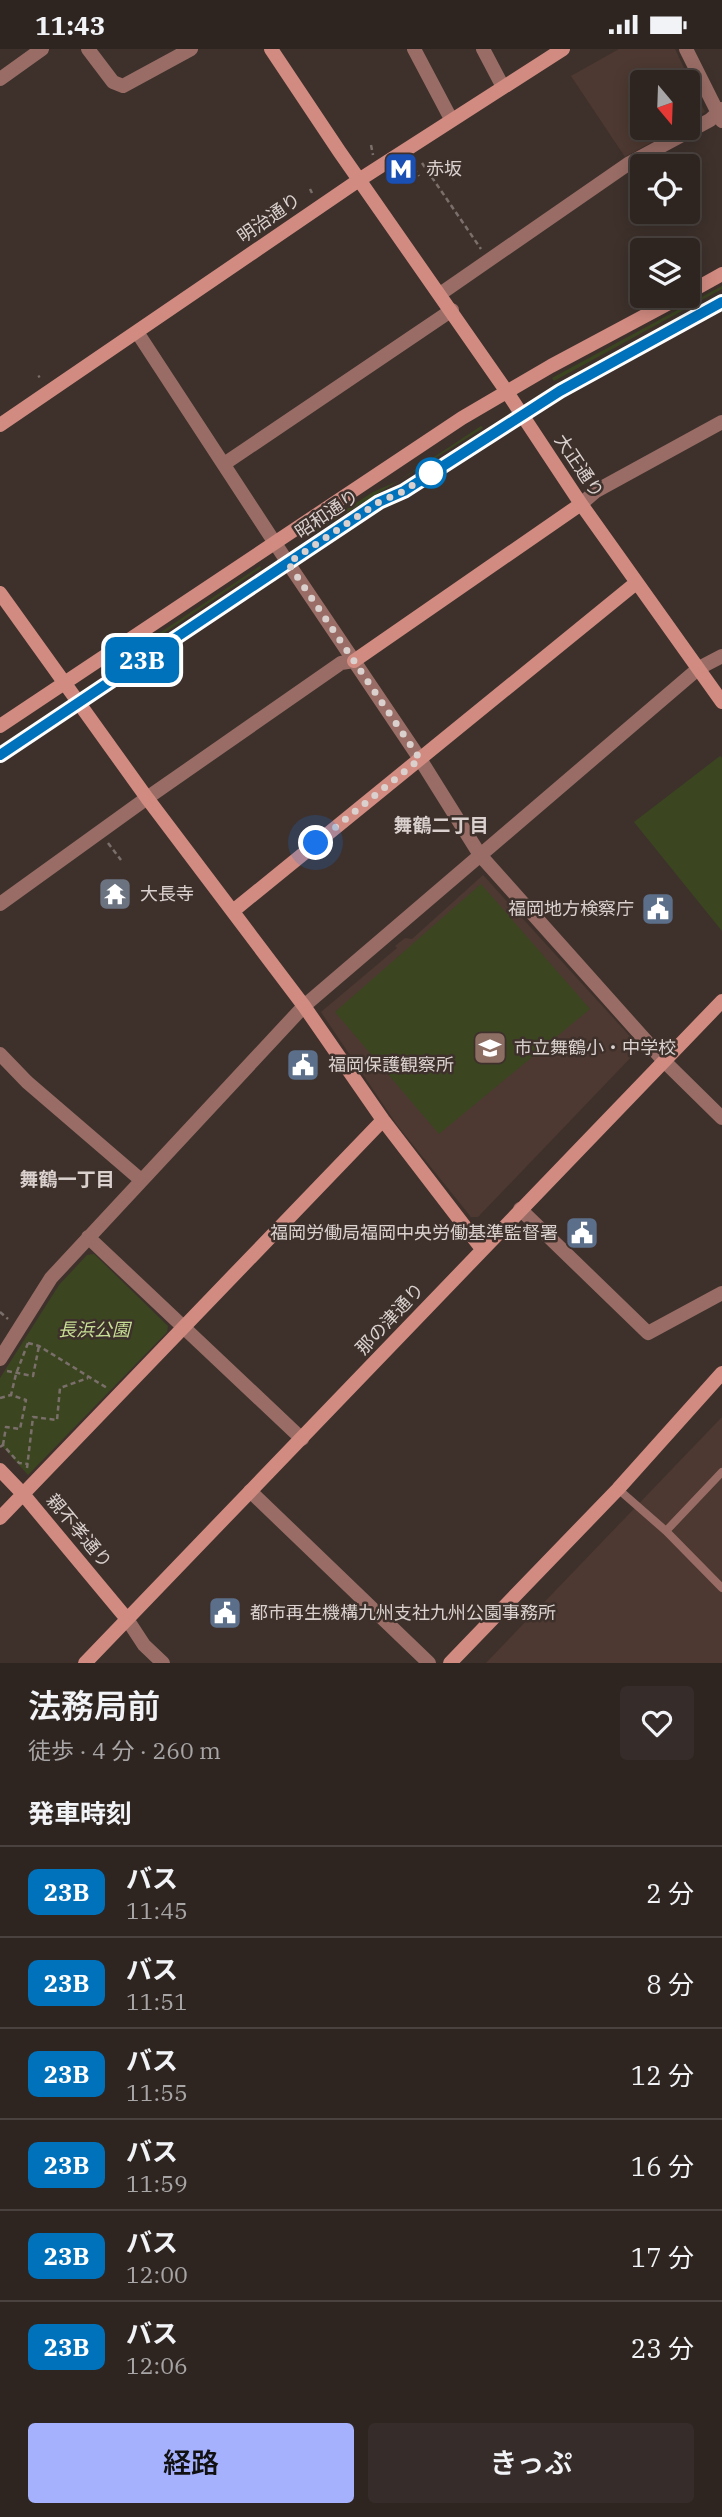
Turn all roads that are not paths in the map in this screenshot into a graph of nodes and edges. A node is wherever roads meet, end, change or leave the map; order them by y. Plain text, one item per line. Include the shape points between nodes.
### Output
1 (42, 49) edge
2 (88, 49) edge
3 (191, 49) edge
4 (271, 49) edge
5 (414, 49) edge
6 (483, 49) edge
7 (563, 49) edge
8 (686, 49) edge
9 (0, 79) edge
10 (503, 87) junction
11 (720, 114) edge
12 (450, 120) junction
13 (359, 180) junction
14 (722, 274) edge
15 (700, 286) edge
16 (440, 294) junction
17 (722, 302) edge
18 (660, 308) edge
19 (452, 310) junction
20 (137, 332) junction
21 (508, 392) junction
22 (522, 415) junction
23 (722, 422) edge
24 (0, 425) edge
25 (224, 464) junction
26 (581, 504) junction
27 (276, 542) junction
28 (288, 563) junction
29 (636, 583) junction
30 (0, 593) edge
31 (722, 656) edge
32 (354, 661) junction
33 (699, 668) junction
34 (66, 682) junction
35 (79, 702) junction
36 (722, 702) edge
37 (0, 726) edge
38 (0, 755) edge
39 (420, 759) junction
40 (147, 798) junction
41 (480, 855) junction
42 (0, 904) edge
43 (233, 911) junction
44 (722, 1001) edge
45 (304, 1006) junction
46 (664, 1061) junction
47 (3, 1064) edge
48 (722, 1118) edge
49 (383, 1120) junction
50 (141, 1180) junction
51 (520, 1209) junction
52 (88, 1237) junction
53 (482, 1249) junction
54 (722, 1293) edge
55 (184, 1328) junction
56 (1, 1364) edge
57 (722, 1373) edge
58 (302, 1439) junction
59 (0, 1470) edge
60 (722, 1472) edge
61 (618, 1489) junction
62 (250, 1491) junction
63 (23, 1494) junction
64 (0, 1518) edge
65 (666, 1531) junction
66 (722, 1588) edge
67 (127, 1619) junction
68 (85, 1663) edge
69 (163, 1663) edge
70 (429, 1663) edge
71 (450, 1663) edge

1 - 9 street
2 - 3 street via 113,82 122,86
4 - 13 street, 大正通り
5 - 12 street
6 - 10 street
7 - 10 street, 明治通り
8 - 11 street
10 - 12 street, 明治通り
11 - 16 street via 628,164
12 - 13 street, 明治通り
13 - 16 street, 大正通り
13 - 20 street, 明治通り
14 - 15 street
16 - 19 street, 大正通り
17 - 22 street, 昭和通り
18 - 21 street, 昭和通り
19 - 21 street, 大正通り
19 - 25 street
20 - 24 street, 明治通り
20 - 25 street
21 - 22 street, 大正通り
21 - 27 street, 昭和通り
22 - 26 street, 大正通り
22 - 28 street, 昭和通り
23 - 26 street via 596,491
25 - 27 street
26 - 29 street, 大正通り
26 - 32 street
27 - 28 street
27 - 34 street, 昭和通り
28 - 32 street
28 - 35 street, 昭和通り
29 - 33 street, 大正通り
29 - 39 street
30 - 34 street
31 - 33 street
32 - 39 street
32 - 40 street via 341,663
33 - 36 street, 大正通り
33 - 41 street
34 - 35 street
34 - 37 street, 昭和通り
35 - 38 street, 昭和通り
35 - 40 street
39 - 41 street
39 - 43 street
40 - 42 street
40 - 43 street
41 - 45 street
41 - 46 street
43 - 45 street
44 - 46 street, 那の津通り
45 - 49 street
45 - 50 street
46 - 48 street
46 - 51 street, 那の津通り
47 - 50 street
49 - 53 street
49 - 55 street
50 - 52 street
51 - 53 street, 那の津通り
51 - 54 street via 648,1333
52 - 55 street
52 - 56 street via 13,1329
53 - 58 street, 那の津通り
55 - 58 street
55 - 63 street
57 - 61 street
58 - 62 street, 那の津通り
59 - 63 street, 親不孝通り
60 - 65 lane
61 - 65 lane
61 - 71 street
62 - 67 street, 那の津通り
62 - 70 street
63 - 64 street
63 - 67 street, 親不孝通り
65 - 66 lane
67 - 68 street, 那の津通り
67 - 69 street

